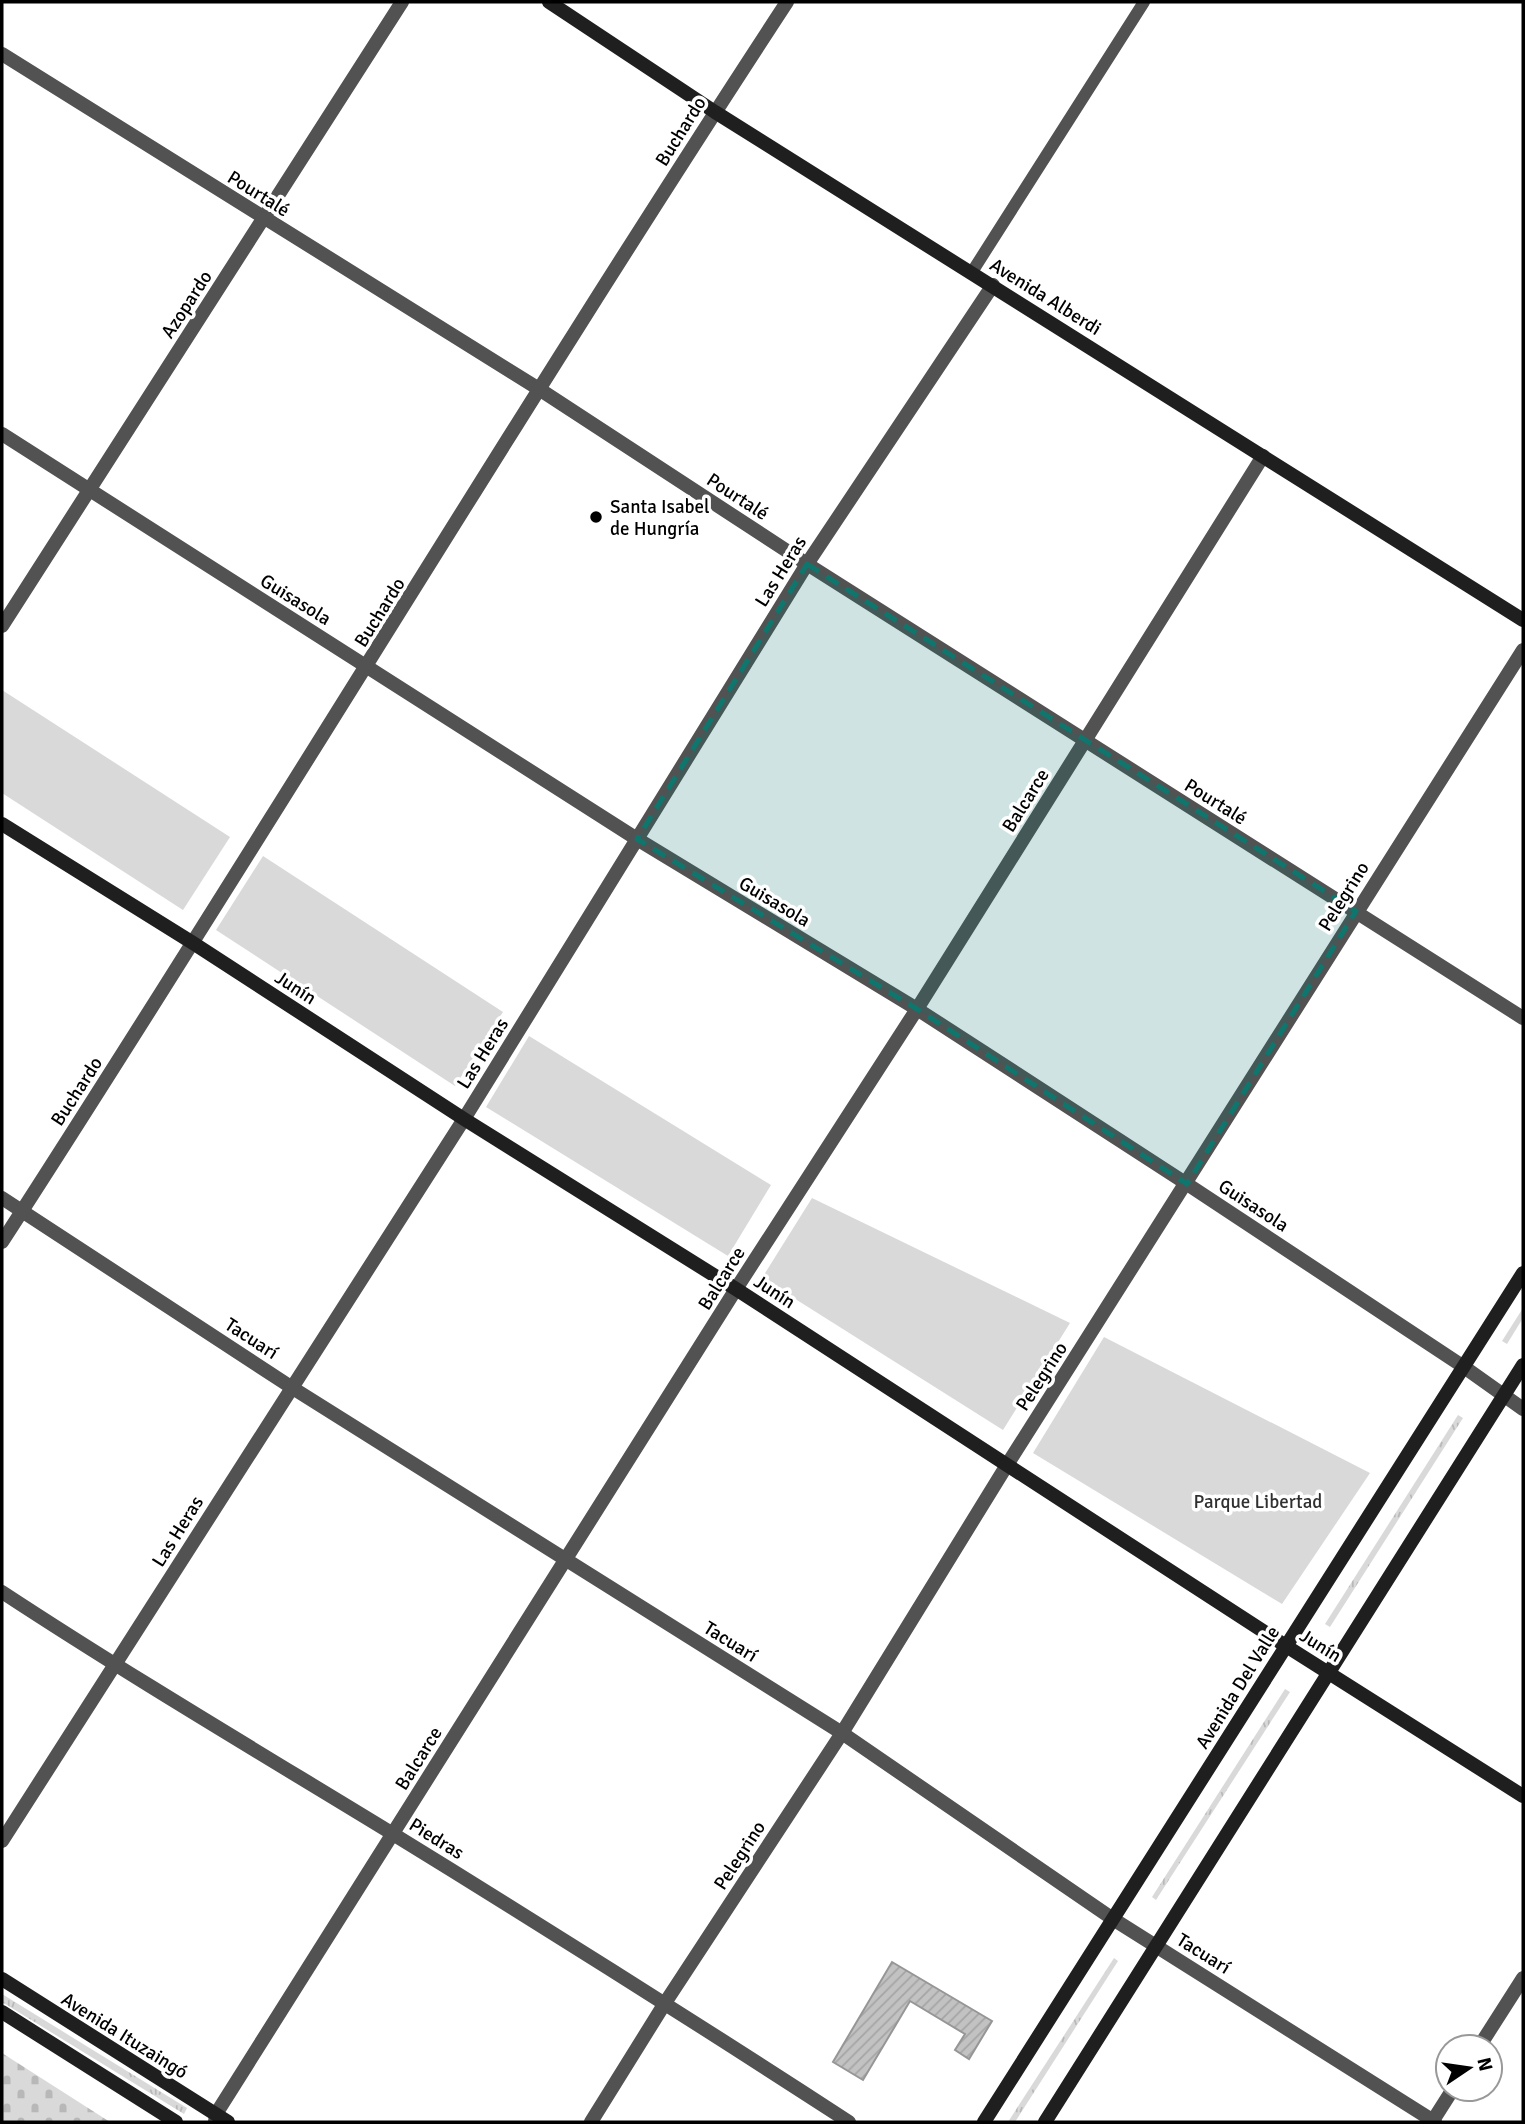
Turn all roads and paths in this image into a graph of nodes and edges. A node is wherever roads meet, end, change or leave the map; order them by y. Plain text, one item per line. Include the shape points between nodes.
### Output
1 (402, 2) edge
2 (549, 2) edge
3 (787, 2) edge
4 (1144, 2) edge
5 (2, 54) edge
6 (715, 112) junction
7 (263, 218) junction
8 (972, 272) junction
9 (993, 285) junction
10 (539, 389) junction
11 (2, 434) edge
12 (1263, 456) junction
13 (89, 492) junction
14 (807, 564) junction
15 (1523, 620) edge
16 (2, 626) edge
17 (1523, 650) edge
18 (368, 666) junction
19 (1084, 741) junction
20 (2, 824) edge
21 (637, 839) junction
22 (1356, 911) junction
23 (193, 943) junction
24 (917, 1009) junction
25 (1523, 1018) edge
26 (464, 1119) junction
27 (1187, 1184) junction
28 (2, 1198) edge
29 (22, 1211) junction
30 (2, 1242) edge
31 (1523, 1273) edge
32 (736, 1289) junction
33 (1523, 1365) edge
34 (1464, 1367) junction
35 (291, 1387) junction
36 (1504, 1397) junction
37 (1523, 1409) edge
38 (1007, 1465) junction
39 (566, 1561) junction
40 (2, 1592) edge
41 (1286, 1646) junction
42 (114, 1666) junction
43 (1329, 1673) junction
44 (842, 1733) junction
45 (1523, 1796) edge
46 (393, 1834) junction
47 (2, 1840) edge
48 (1113, 1919) junction
49 (1157, 1945) junction
50 (1523, 1978) edge
51 (2, 1979) edge
52 (665, 2003) junction
53 (2, 2012) edge
54 (1488, 2033) edge
55 (1445, 2103) edge
56 (220, 2120) edge
57 (176, 2122) edge
58 (590, 2122) edge
59 (849, 2122) edge
60 (984, 2122) edge
61 (1045, 2122) edge
62 (1433, 2122) edge

1 - 7 street, Azopardo
2 - 6 main road, Avenida Alberdi
3 - 6 street, Buchardo
4 - 8 lane
5 - 7 street, Pourtalé
6 - 8 main road, Avenida Alberdi
6 - 10 street, Buchardo
7 - 10 street, Pourtalé
7 - 13 street, Azopardo
8 - 9 main road, Avenida Alberdi
9 - 12 main road, Avenida Alberdi
9 - 14 street, Las Heras
10 - 14 street, Pourtalé
10 - 18 street, Buchardo
11 - 13 street, Guisasola
12 - 15 main road, Avenida Alberdi
12 - 19 street, Balcarce
13 - 16 street, Azopardo
13 - 18 street, Guisasola
14 - 19 street, Pourtalé
14 - 21 street, Las Heras
17 - 22 street, Pelegrino
18 - 21 street, Guisasola
18 - 23 street, Buchardo
19 - 22 street, Pourtalé
19 - 24 street, Balcarce
20 - 23 main road, Junín
21 - 24 street, Guisasola
21 - 26 street, Las Heras
22 - 25 street, Pourtalé
22 - 27 street, Pelegrino
23 - 26 main road, Junín
23 - 29 street, Buchardo
24 - 27 street, Guisasola
24 - 32 street, Balcarce
26 - 32 main road, Junín
26 - 35 street, Las Heras
27 - 34 street, Guisasola
27 - 38 street, Pelegrino
28 - 29 street, Tacuarí
29 - 30 street, Buchardo
29 - 35 street, Tacuarí
31 - 34 main road, Avenida Del Valle
32 - 38 main road, Junín
32 - 39 street, Balcarce
33 - 36 main road
34 - 36 street, Guisasola
34 - 41 main road, Avenida Del Valle
35 - 39 street, Tacuarí
35 - 42 street, Las Heras
36 - 37 street, Guisasola
36 - 43 main road
38 - 41 main road, Junín
38 - 44 street, Pelegrino
39 - 44 street, Tacuarí
39 - 46 street, Balcarce
40 - 42 street, Piedras
41 - 43 main road, Junín
41 - 48 main road, Avenida Del Valle
42 - 46 street, Piedras
42 - 47 street, Las Heras
43 - 45 main road, Junín
43 - 49 main road
44 - 48 street, Tacuarí
44 - 52 street, Pelegrino
46 - 52 street, Piedras
46 - 56 street, Balcarce
48 - 49 street, Tacuarí
48 - 60 main road, Avenida Del Valle
49 - 61 main road
49 - 62 street, Tacuarí
50 - 54 street
51 - 56 main road, Avenida Ituzaingó
52 - 58 street, Pelegrino
52 - 59 street, Piedras
53 - 57 main road
55 - 62 street

